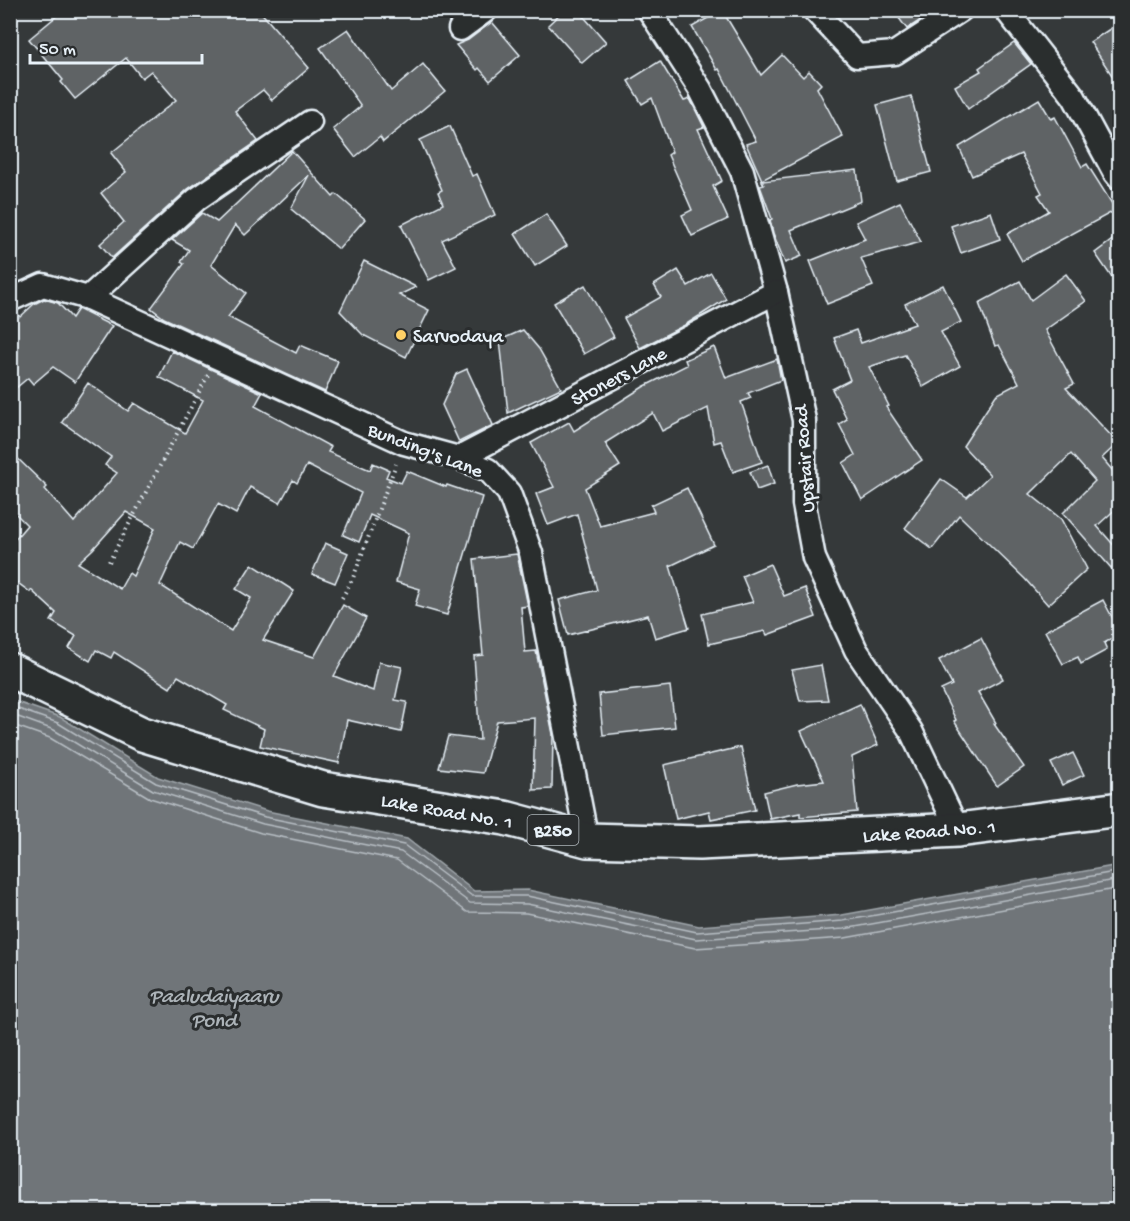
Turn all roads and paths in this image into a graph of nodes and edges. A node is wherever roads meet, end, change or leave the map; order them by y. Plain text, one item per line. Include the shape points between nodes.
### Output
1 (486, 10) edge
2 (649, 10) edge
3 (814, 10) edge
4 (961, 10) edge
5 (1006, 10) edge
6 (460, 29) dead end
7 (310, 122) dead end
8 (1119, 179) edge
9 (776, 292) junction
10 (88, 298) junction
11 (10, 300) edge
12 (217, 359) junction
13 (404, 443) junction
14 (459, 458) junction
15 (109, 562) dead end
16 (342, 598) dead end
17 (10, 670) edge
18 (1119, 809) edge
19 (958, 831) junction
20 (587, 840) junction

1 - 6 street
2 - 9 street, Upstair Road via 700,89 742,171
3 - 4 street via 857,56 895,53
5 - 8 street via 1074,97
7 - 10 street via 197,199
9 - 14 street, Stoners Lane
9 - 19 street, Upstair Road via 804,420 804,504 814,558 856,650 911,731
10 - 11 street, Bunding's Lane via 43,285
10 - 12 street, Bunding's Lane
12 - 13 street, Bunding's Lane
12 - 15 path
13 - 14 street, Bunding's Lane
13 - 16 path
14 - 20 street, Bunding's Lane via 488,470 509,493 531,553
17 - 20 main road, Lake Road No. 1 / B250 via 142,734 323,789 505,818
18 - 19 main road, Lake Road No. 1 / B250
19 - 20 main road, Lake Road No. 1 / B250 via 699,843

